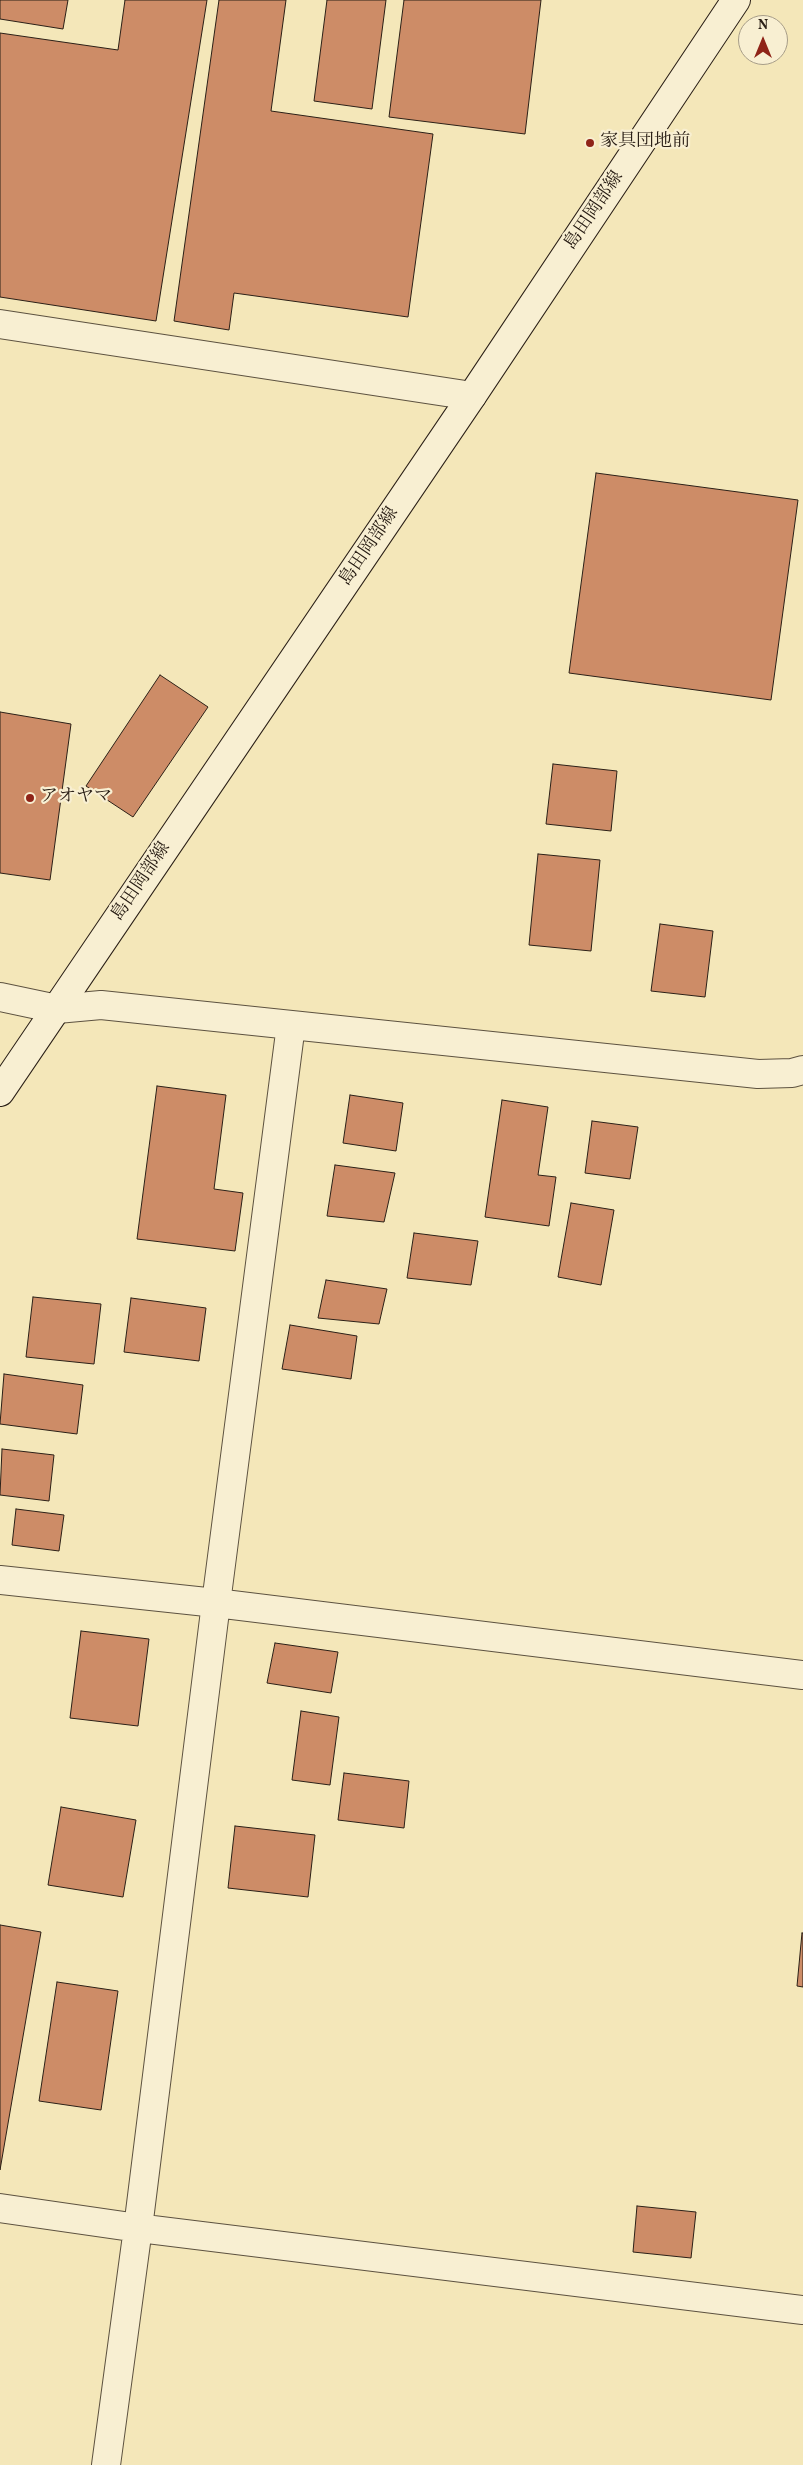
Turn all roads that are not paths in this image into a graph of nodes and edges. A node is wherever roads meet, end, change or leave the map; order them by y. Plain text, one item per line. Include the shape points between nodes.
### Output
1 (736, 0) edge
2 (0, 324) edge
3 (472, 396) junction
4 (0, 997) edge
5 (57, 1009) junction
6 (292, 1025) junction
7 (803, 1070) edge
8 (0, 1092) edge
9 (0, 1580) edge
10 (216, 1603) junction
11 (803, 1675) edge
12 (0, 2208) edge
13 (138, 2228) junction
14 (803, 2310) edge
15 (106, 2465) edge

1 - 3 street, 島田岡部線
2 - 3 street
3 - 5 street, 島田岡部線
4 - 5 street
5 - 6 street via 101,1005
5 - 8 street, 島田岡部線
6 - 7 street via 758,1074
6 - 10 street
9 - 10 street
10 - 11 street
10 - 13 street
12 - 13 street
13 - 14 street
13 - 15 street

